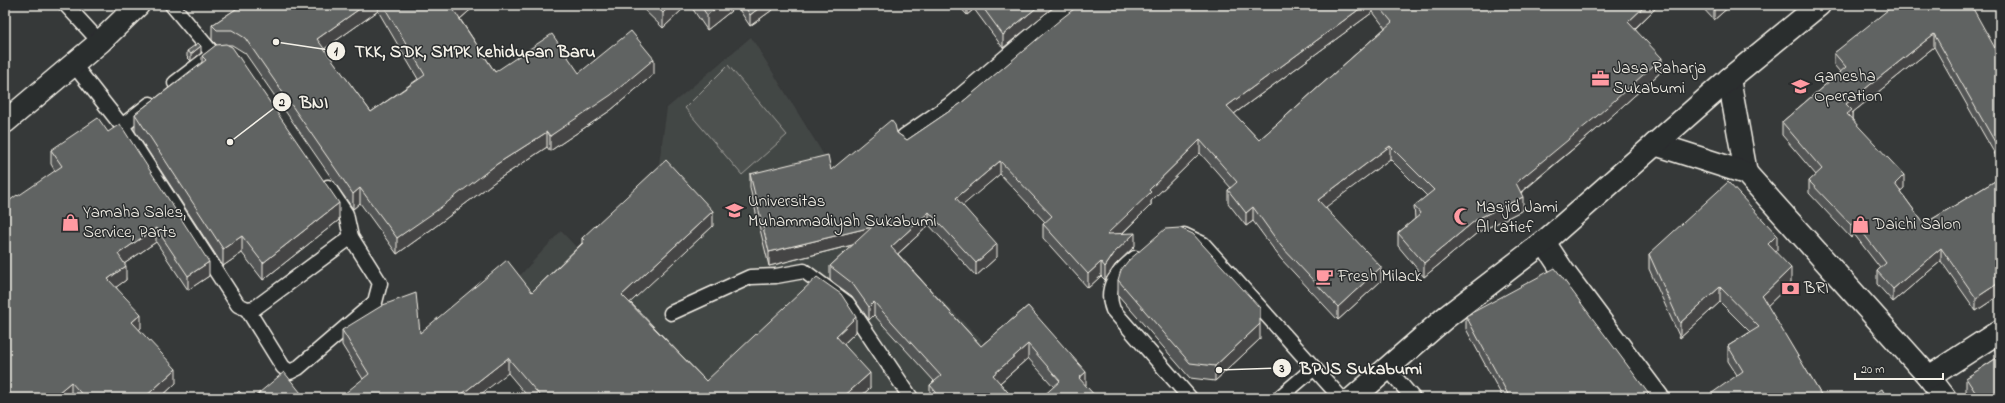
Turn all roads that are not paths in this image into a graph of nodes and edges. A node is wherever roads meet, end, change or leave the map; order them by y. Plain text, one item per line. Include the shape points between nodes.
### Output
1 (66, 5) edge
2 (138, 5) edge
3 (172, 5) edge
4 (1076, 5) edge
5 (1819, 5) edge
6 (100, 42) junction
7 (213, 54) junction
8 (233, 55) edge
9 (74, 64) junction
10 (1729, 79) junction
11 (5, 122) edge
12 (122, 126) junction
13 (907, 139) edge
14 (1655, 144) junction
15 (1746, 174) junction
16 (319, 175) edge
17 (1173, 233) edge
18 (351, 237) junction
19 (1544, 242) junction
20 (1148, 247) edge
21 (247, 309) junction
22 (670, 313) dead end
23 (2000, 331) edge
24 (1314, 368) junction
25 (1387, 368) junction
26 (1928, 377) junction
27 (911, 398) edge
28 (1190, 398) edge
29 (1279, 398) edge
30 (1341, 398) edge
31 (1353, 398) edge
32 (1413, 398) edge
33 (1658, 398) edge
34 (1945, 398) edge

1 - 6 lane
2 - 6 main road
3 - 7 lane
4 - 13 main road via 952,108
5 - 10 main road
6 - 9 main road
7 - 8 lane via 228,52
7 - 12 lane
9 - 11 main road
9 - 12 lane
10 - 14 main road
10 - 15 main road
12 - 21 lane via 238,305
14 - 15 main road
14 - 19 main road
15 - 26 main road
16 - 18 lane via 346,214
17 - 24 lane via 1203,244
18 - 21 lane via 255,308
18 - 21 lane via 380,283 375,302 298,368 290,372 283,367
19 - 25 main road via 1445,318
19 - 33 main road via 1563,272
20 - 28 lane via 1124,266 1112,283 1108,298 1119,318
22 - 27 lane via 750,277 804,271 847,303
23 - 26 main road
24 - 29 lane
24 - 30 lane
25 - 31 main road
25 - 32 lane
26 - 34 main road

